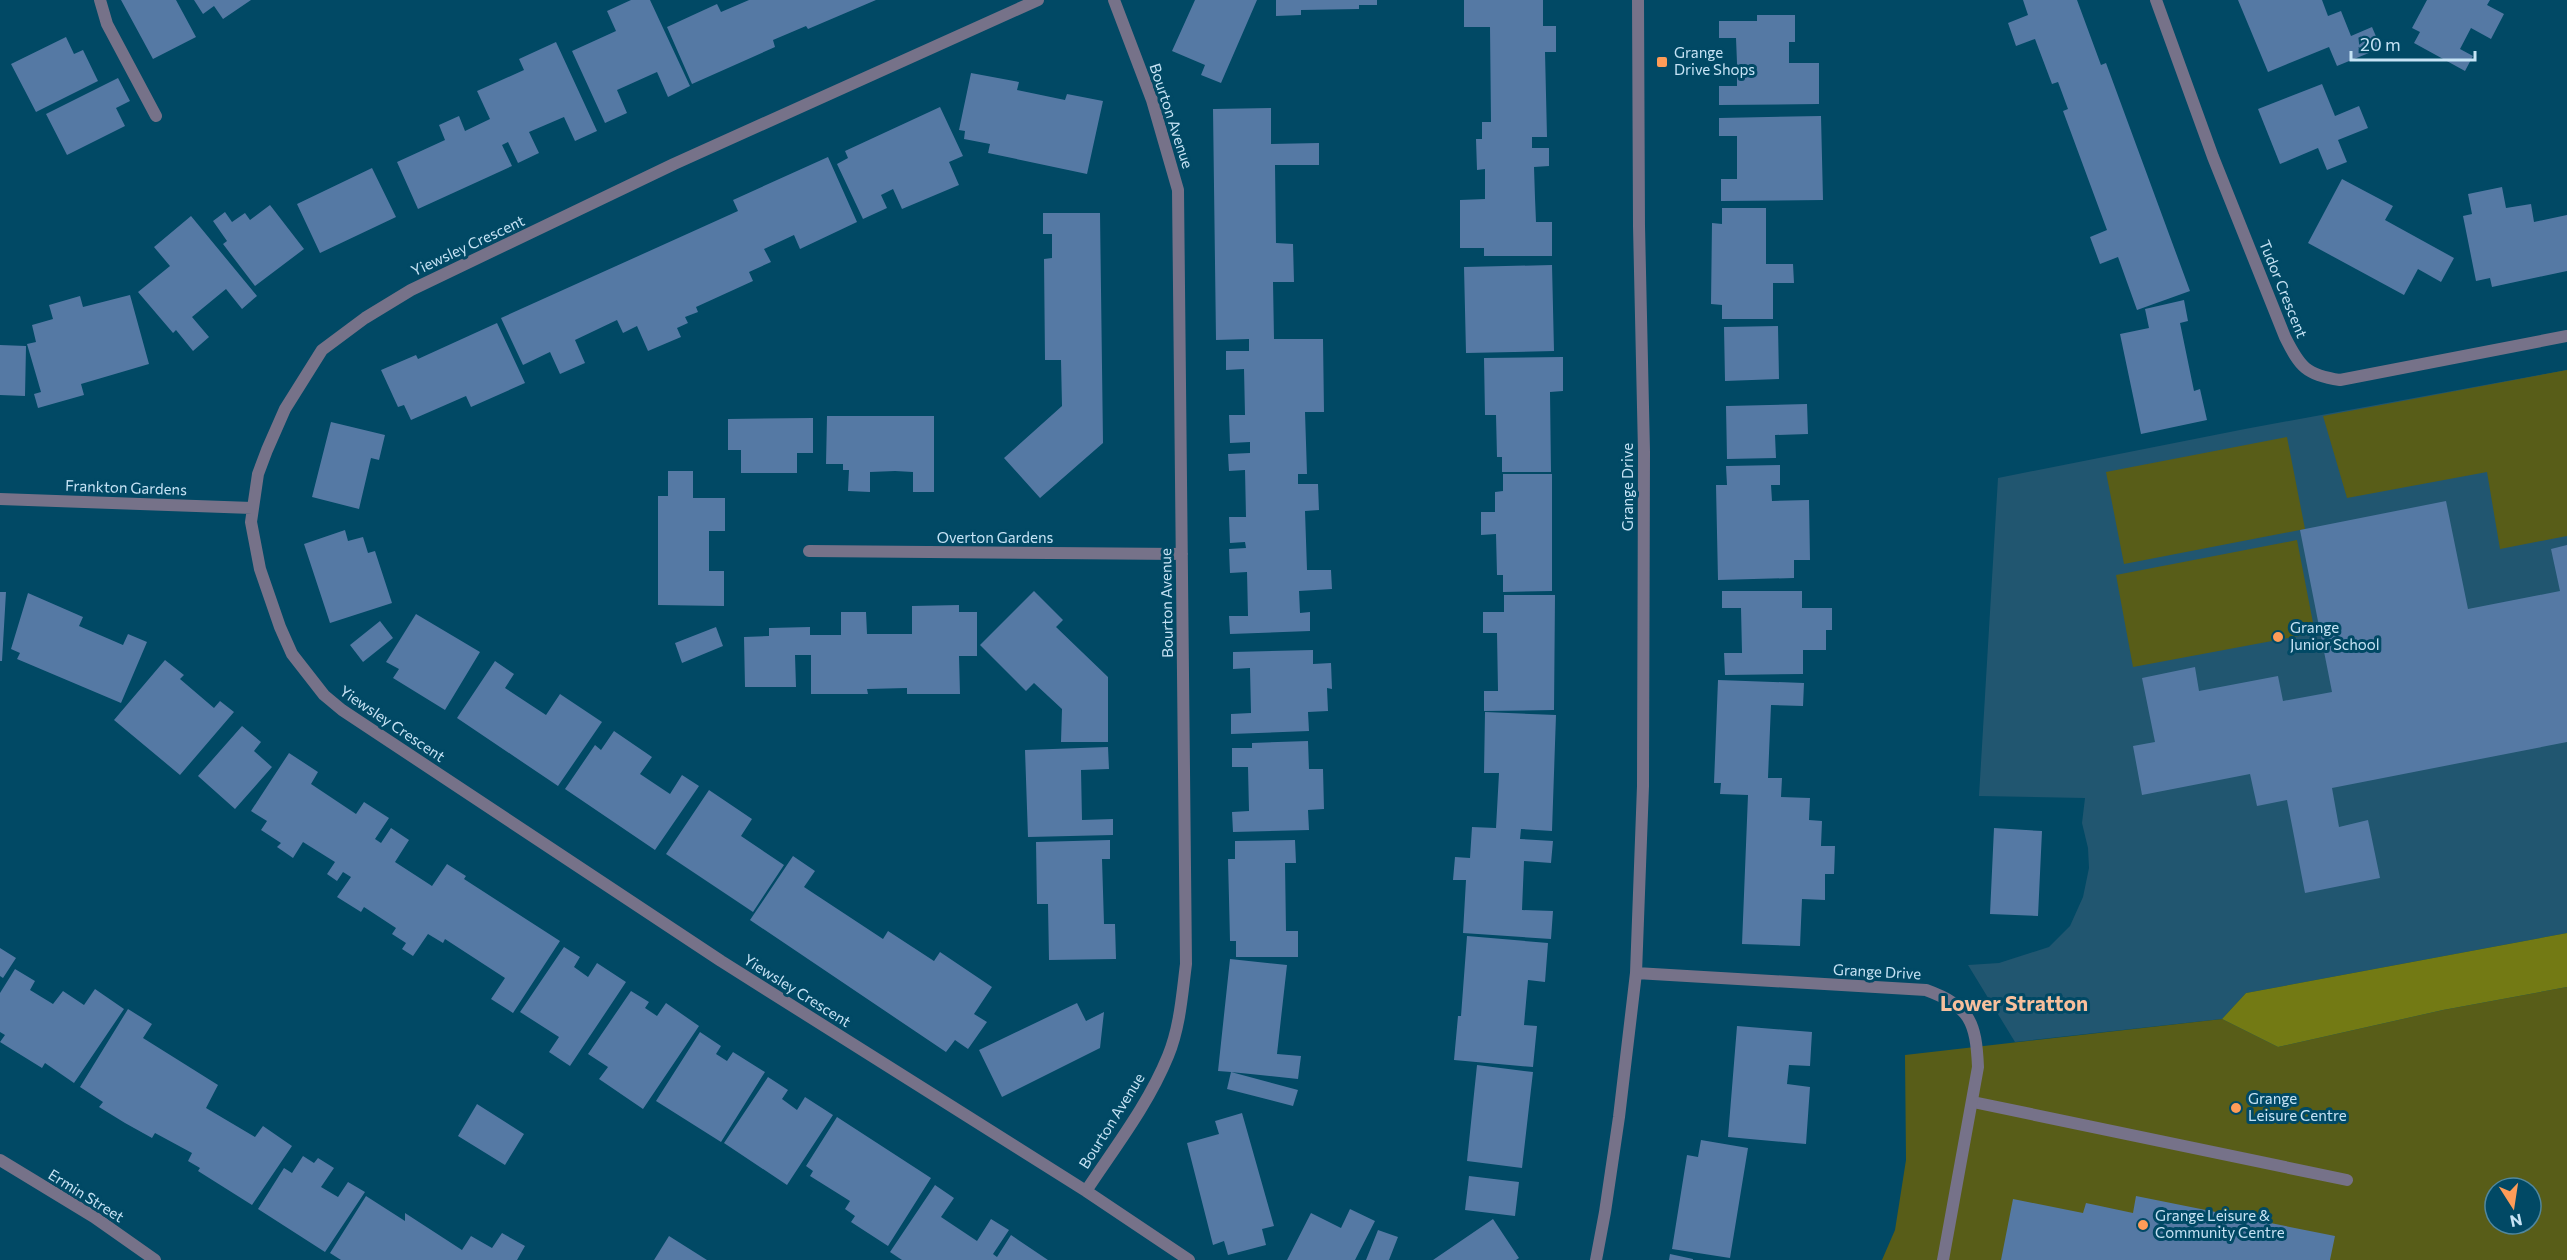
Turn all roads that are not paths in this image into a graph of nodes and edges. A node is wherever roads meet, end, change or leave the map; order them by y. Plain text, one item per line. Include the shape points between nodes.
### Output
1 (100, 0) edge
2 (1038, 0) edge
3 (1114, 0) edge
4 (1638, 0) edge
5 (2156, 0) edge
6 (156, 116) dead end
7 (2567, 336) edge
8 (0, 499) edge
9 (252, 508) junction
10 (809, 551) dead end
11 (1182, 554) junction
12 (1636, 973) junction
13 (1973, 1102) junction
14 (0, 1160) edge
15 (2347, 1180) dead end
16 (1086, 1191) junction
17 (155, 1260) edge
18 (1189, 1260) edge
19 (1596, 1260) edge
20 (1943, 1260) edge

1 - 6 street via 107,24
2 - 9 street, Yiewsley Crescent via 664,169 411,290 365,318 322,350 285,409 258,474
3 - 11 street, Bourton Avenue via 1152,99 1178,190
4 - 12 street, Grange Drive via 1645,725
5 - 7 street, Tudor Crescent via 2285,337 2296,360 2306,370 2340,380
8 - 9 street, Frankton Gardens
9 - 16 street, Yiewsley Crescent via 253,540 280,627 307,676 336,705 721,961
10 - 11 street, Overton Gardens
11 - 16 street, Bourton Avenue via 1186,964 1180,1010 1169,1054 1146,1101
12 - 13 street, Grange Drive via 1926,990 1953,1001 1965,1011 1972,1026 1978,1067
12 - 19 street, Grange Drive via 1619,1117
13 - 15 street
13 - 20 street, Grange Drive
14 - 17 street, Ermin Street via 94,1217
16 - 18 street, Yiewsley Crescent

